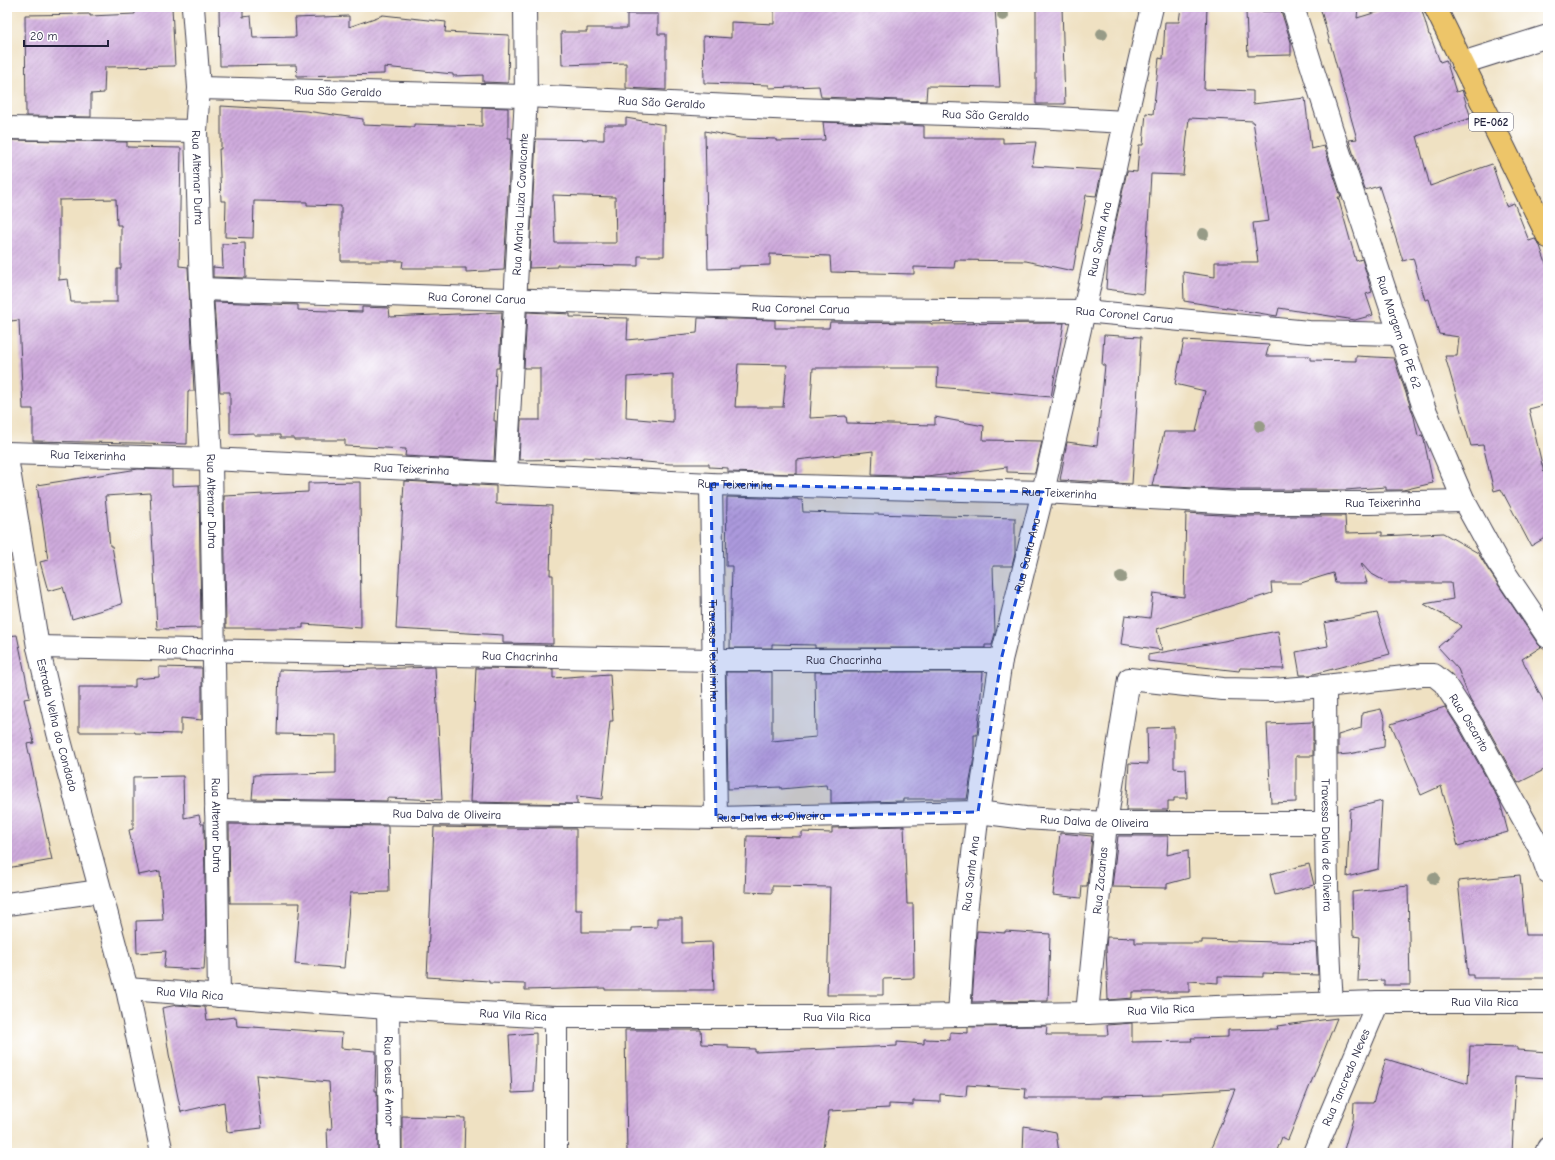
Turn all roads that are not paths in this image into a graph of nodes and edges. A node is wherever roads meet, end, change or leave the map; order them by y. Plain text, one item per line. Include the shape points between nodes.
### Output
1 (193, 7) edge
2 (525, 7) edge
3 (1152, 7) edge
4 (1293, 7) edge
5 (1435, 7) edge
6 (1548, 36) edge
7 (1462, 63) junction
8 (199, 88) junction
9 (526, 96) junction
10 (1125, 122) junction
11 (7, 128) edge
12 (196, 131) junction
13 (1548, 237) edge
14 (201, 288) junction
15 (516, 299) junction
16 (1084, 311) junction
17 (1399, 334) junction
18 (7, 453) edge
19 (7, 458) edge
20 (211, 459) junction
21 (506, 474) junction
22 (711, 484) junction
23 (1043, 492) junction
24 (1464, 502) junction
25 (1548, 637) edge
26 (38, 647) junction
27 (214, 652) junction
28 (713, 660) junction
29 (1001, 660) junction
30 (1129, 678) joint
31 (1325, 686) junction
32 (216, 811) junction
33 (978, 812) junction
34 (716, 818) junction
35 (1106, 822) junction
36 (1325, 822) junction
37 (1548, 872) edge
38 (100, 892) junction
39 (7, 904) edge
40 (127, 989) junction
41 (219, 996) junction
42 (1378, 1002) junction
43 (1548, 1002) edge
44 (1332, 1003) junction
45 (388, 1008) junction
46 (1087, 1013) junction
47 (959, 1014) junction
48 (556, 1017) junction
49 (1548, 1148) edge
50 (162, 1153) edge
51 (390, 1153) edge
52 (556, 1153) edge
53 (1314, 1153) edge
54 (1546, 1153) edge

1 - 8 street, Rua Altemar Dutra
2 - 9 street, Rua Maria Luiza Cavalcante
3 - 10 street, Rua Santa Ana
4 - 17 street, Rua Margem da PE 62
5 - 7 main road, PE-062
6 - 7 street
7 - 13 main road, PE-062
8 - 9 street, Rua São Geraldo
8 - 12 street, Rua Altemar Dutra
9 - 10 street, Rua São Geraldo
9 - 15 street, Rua Maria Luiza Cavalcante
10 - 16 street, Rua Santa Ana
11 - 12 street
12 - 14 street, Rua Altemar Dutra
14 - 15 street, Rua Coronel Carua
14 - 20 street, Rua Altemar Dutra
15 - 16 street, Rua Coronel Carua via 817,309
15 - 21 street, Rua Maria Luiza Cavalcante
16 - 17 street, Rua Coronel Carua via 1309,332
16 - 23 street, Rua Santa Ana
17 - 24 street, Rua Margem da PE 62 via 1423,404
18 - 20 street, Rua Teixerinha
19 - 26 street, Estrada Velha do Condado
20 - 21 street, Rua Teixerinha
20 - 27 street, Rua Altemar Dutra
21 - 22 street, Rua Teixerinha
22 - 23 street, Rua Teixerinha
22 - 28 street, Travessa Teixeirinha
23 - 24 street, Rua Teixerinha via 1238,503
23 - 29 street, Rua Santa Ana
24 - 25 street, Rua Margem da PE 62 via 1497,561
26 - 27 street, Rua Chacrinha
26 - 38 street, Estrada Velha do Condado
27 - 28 street, Rua Chacrinha
27 - 32 street, Rua Altemar Dutra
28 - 29 street, Rua Chacrinha
28 - 34 street, Travessa Teixeirinha
29 - 33 street, Rua Santa Ana
30 - 31 street, Rua Oscarito via 1223,689 1272,690
30 - 35 street, Rua Zacarias
31 - 36 street, Travessa Dalva de Oliveira
31 - 37 street, Rua Oscarito via 1422,675 1434,675 1444,683 1472,726 1539,847
32 - 34 street, Rua Dalva de Oliveira
32 - 41 street, Rua Altemar Dutra
33 - 34 street, Rua Dalva de Oliveira
33 - 35 street, Rua Dalva de Oliveira via 1025,818
33 - 47 street, Rua Santa Ana via 965,921
35 - 36 street, Rua Dalva de Oliveira
35 - 46 street, Rua Zacarias
36 - 44 street, Travessa Dalva de Oliveira
38 - 39 street
38 - 40 street, Estrada Velha do Condado
40 - 41 street, Rua Vila Rica
40 - 50 street, Estrada Velha do Condado
41 - 45 street, Rua Vila Rica
42 - 43 street, Rua Vila Rica
42 - 44 street, Rua Vila Rica
42 - 53 street, Rua Tancredo Neves
44 - 46 street, Rua Vila Rica
45 - 48 street, Rua Vila Rica
45 - 51 street, Rua Deus é Amor
46 - 47 street, Rua Vila Rica
47 - 48 street, Rua Vila Rica via 842,1017
48 - 52 street
49 - 54 street

